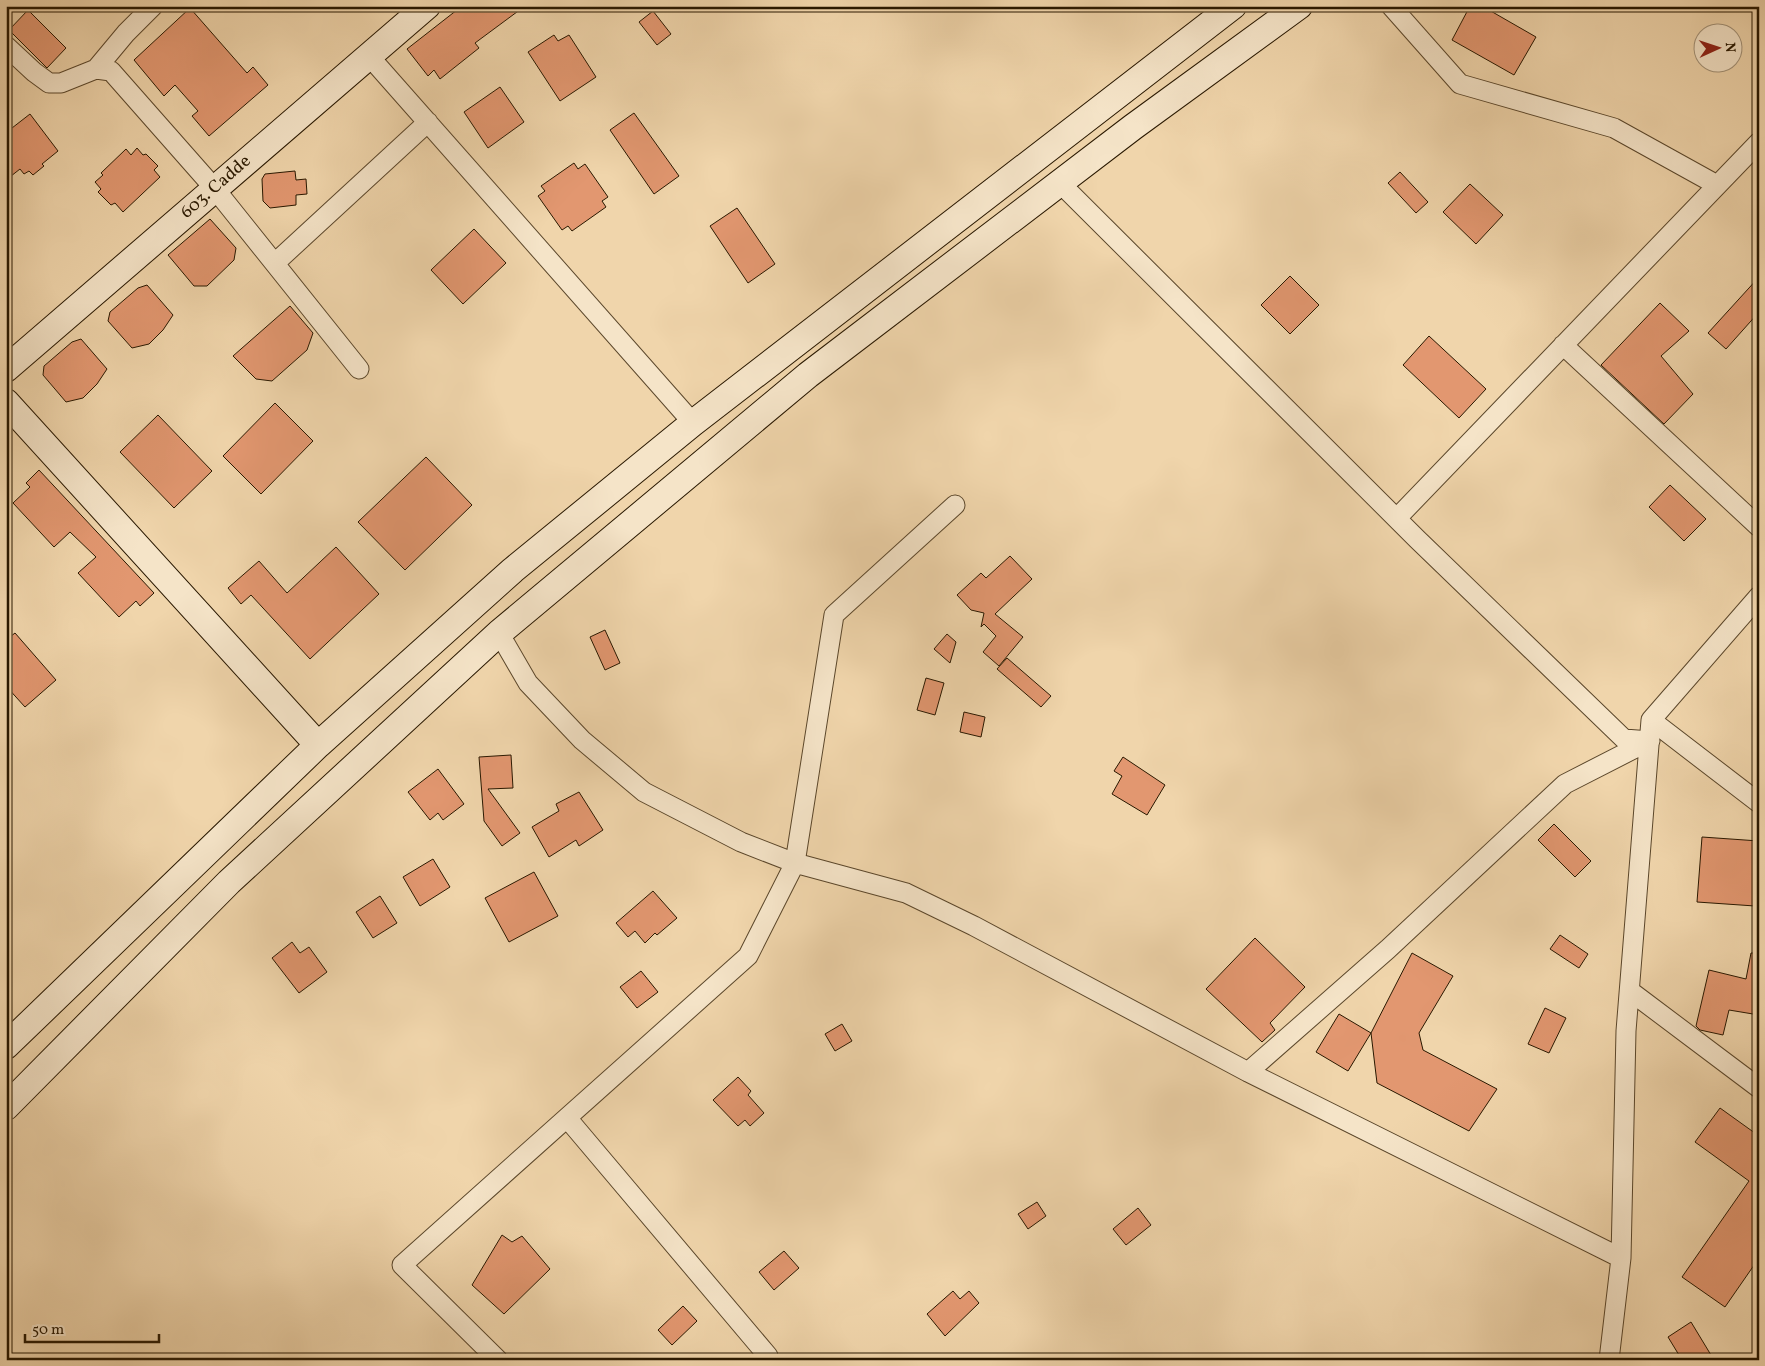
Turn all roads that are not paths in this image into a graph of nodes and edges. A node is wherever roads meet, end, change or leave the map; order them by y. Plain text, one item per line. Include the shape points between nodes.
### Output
1 (153, 6) edge
2 (426, 6) edge
3 (1233, 6) edge
4 (1299, 6) edge
5 (1391, 6) edge
6 (6, 46) edge
7 (369, 56) junction
8 (96, 69) junction
9 (428, 122) junction
10 (1759, 142) edge
11 (1060, 183) junction
12 (1717, 185) junction
13 (215, 188) junction
14 (275, 263) junction
15 (1563, 345) junction
16 (6, 369) edge
17 (359, 369) dead end
18 (6, 402) edge
19 (693, 423) junction
20 (955, 505) dead end
21 (1397, 518) junction
22 (1759, 527) edge
23 (1759, 596) edge
24 (499, 633) junction
25 (1651, 720) junction
26 (1650, 741) junction
27 (318, 745) junction
28 (1759, 803) edge
29 (795, 863) junction
30 (1630, 991) junction
31 (6, 1046) edge
32 (1248, 1072) junction
33 (1759, 1088) edge
34 (6, 1107) edge
35 (567, 1118) junction
36 (1621, 1258) junction
37 (1611, 1358) edge
38 (498, 1360) edge
39 (768, 1360) edge

1 - 8 street
2 - 7 main road, 603. Cadde
3 - 19 main road
4 - 11 main road
5 - 12 street via 1460,84 1614,128
6 - 8 street via 49,83 61,83
7 - 9 street
7 - 13 main road, 603. Cadde
8 - 13 street via 111,71
9 - 14 street
9 - 19 street
10 - 12 street
11 - 21 street
11 - 24 main road via 808,375
12 - 15 street
13 - 14 street
13 - 16 main road, 603. Cadde
14 - 17 street
15 - 21 street
15 - 22 street
18 - 27 main road
19 - 27 main road via 513,570
20 - 29 street via 834,615
21 - 26 street via 1624,739
23 - 25 street
24 - 29 street via 528,683 582,740 644,792 741,842
24 - 34 main road via 229,882
25 - 26 street
25 - 28 street
26 - 30 street
26 - 32 street via 1565,784 1388,949
27 - 31 main road
29 - 32 street via 906,893
29 - 35 street via 748,956
30 - 33 street
30 - 36 street via 1626,1031
32 - 36 street
35 - 38 street via 402,1265
35 - 39 street via 768,1356
36 - 37 street

